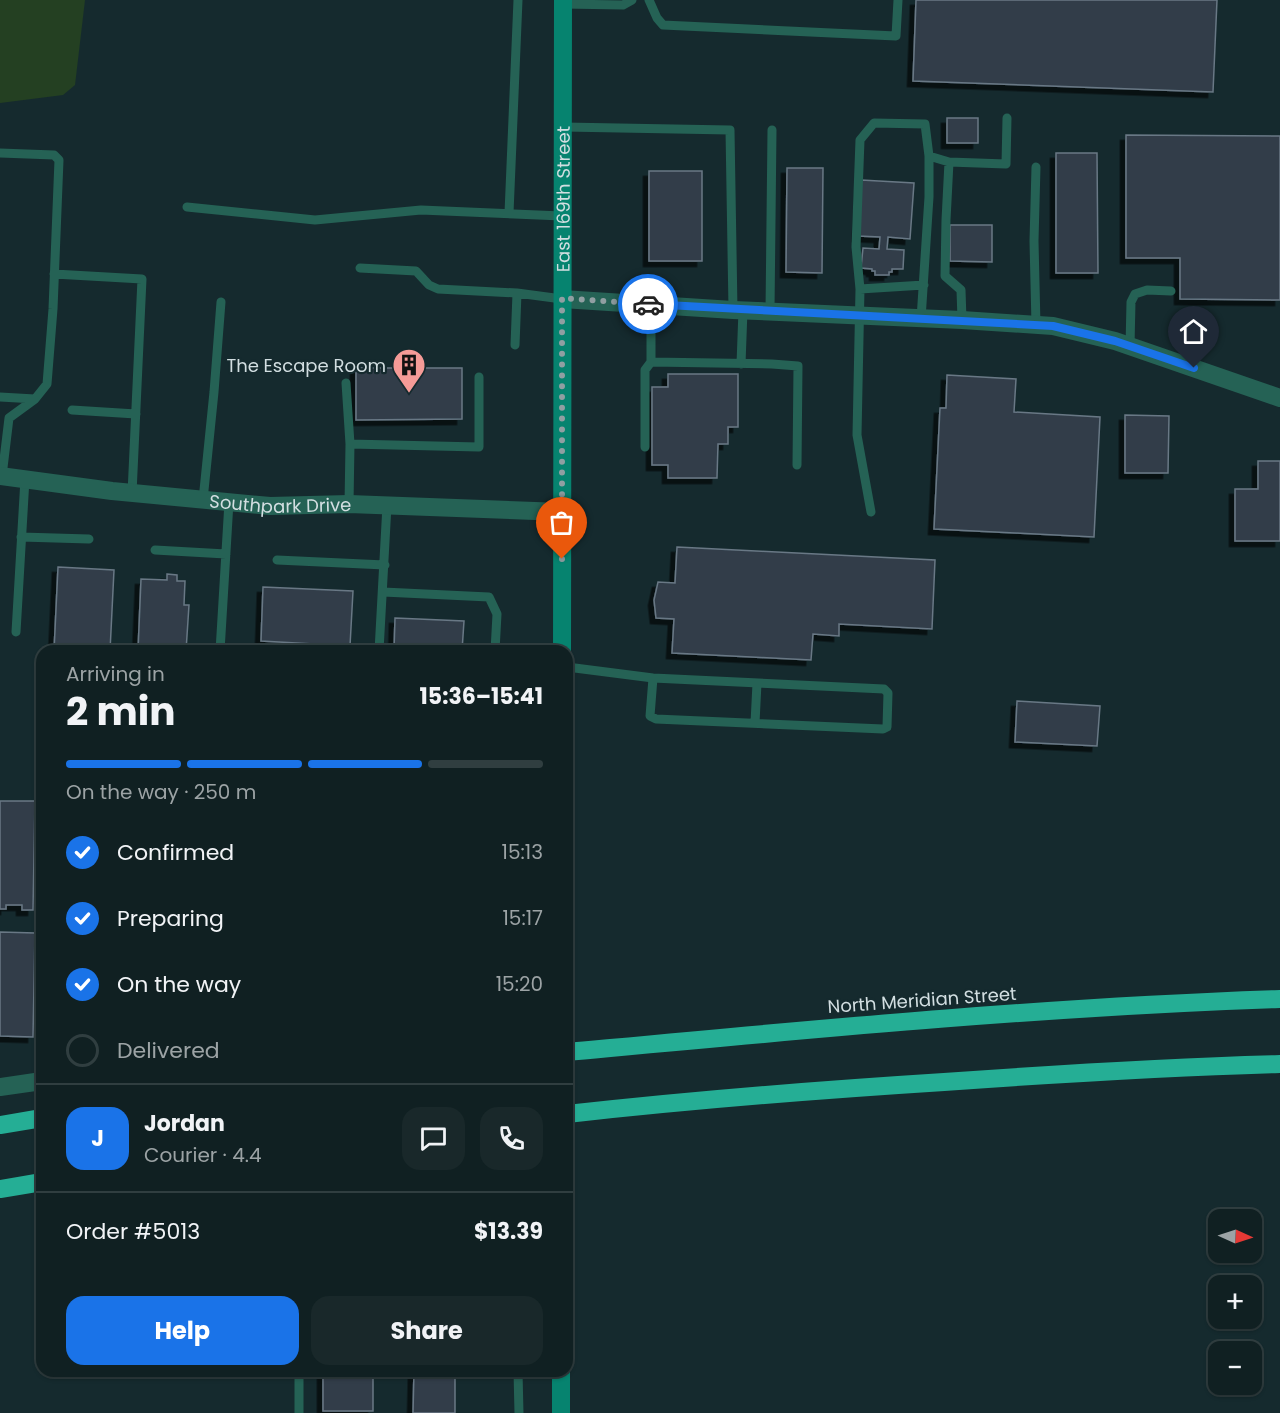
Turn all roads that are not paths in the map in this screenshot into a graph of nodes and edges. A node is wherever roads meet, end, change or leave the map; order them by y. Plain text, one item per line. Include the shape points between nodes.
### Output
1 (518, 0) edge
2 (632, 0) edge
3 (649, 0) edge
4 (898, 0) edge
5 (563, 2) edge
6 (1006, 118) dead end
7 (564, 127) junction
8 (772, 130) dead end
9 (0, 153) edge
10 (929, 156) junction
11 (949, 162) junction
12 (1036, 167) dead end
13 (187, 207) dead end
14 (509, 213) junction
15 (562, 216) junction
16 (360, 268) dead end
17 (54, 274) junction
18 (924, 285) junction
19 (860, 289) junction
20 (1171, 291) dead end
21 (517, 293) junction
22 (562, 298) junction
23 (221, 302) dead end
24 (651, 304) junction
25 (738, 310) junction
26 (770, 310) junction
27 (859, 316) junction
28 (921, 319) junction
29 (962, 320) junction
30 (1036, 325) junction
31 (515, 345) dead end
32 (1130, 346) junction
33 (651, 362) junction
34 (741, 364) junction
35 (479, 377) dead end
36 (346, 383) dead end
37 (0, 397) edge
38 (1280, 398) edge
39 (35, 399) junction
40 (72, 410) dead end
41 (136, 414) junction
42 (350, 444) junction
43 (645, 447) dead end
44 (796, 465) dead end
45 (1, 476) edge
46 (25, 479) junction
47 (132, 493) junction
48 (203, 500) junction
49 (229, 502) junction
50 (349, 504) junction
51 (387, 505) junction
52 (562, 512) junction
53 (871, 512) dead end
54 (21, 537) junction
55 (88, 539) dead end
56 (155, 550) dead end
57 (226, 554) junction
58 (276, 560) dead end
59 (385, 565) junction
60 (383, 592) junction
61 (16, 632) dead end
62 (220, 645) edge
63 (380, 645) edge
64 (495, 645) edge
65 (562, 645) edge
66 (573, 668) edge
67 (653, 678) junction
68 (757, 683) junction
69 (755, 723) junction
70 (1280, 999) edge
71 (573, 1051) edge
72 (1280, 1064) edge
73 (36, 1082) edge
74 (0, 1087) edge
75 (573, 1113) edge
76 (36, 1119) edge
77 (0, 1125) edge
78 (36, 1183) edge
79 (0, 1189) edge
80 (299, 1377) edge
81 (519, 1377) edge
82 (561, 1377) edge
83 (299, 1413) edge
84 (519, 1413) edge
85 (561, 1413) edge

1 - 14 lane
2 - 5 lane via 623,5
3 - 4 lane via 663,25 896,36
5 - 7 street, East 169th Street
6 - 11 lane via 1006,164
7 - 15 street, East 169th Street
7 - 25 lane via 730,130
8 - 26 lane
9 - 17 lane via 54,154 59,160
10 - 11 lane
10 - 18 lane
10 - 19 lane via 925,124 874,123 860,140 856,247
11 - 29 lane via 945,276 961,290
12 - 30 lane
13 - 14 lane via 315,220 421,210
14 - 15 lane
15 - 22 street, East 169th Street
16 - 21 lane via 416,271 438,289
17 - 39 lane via 47,384
17 - 41 lane via 142,279
18 - 19 lane
18 - 28 lane
19 - 27 lane
20 - 32 lane via 1135,294 1131,302
21 - 22 lane
21 - 31 lane
22 - 24 street
22 - 52 street, East 169th Street
23 - 48 lane
24 - 25 street
24 - 33 lane
25 - 26 street
25 - 34 lane
26 - 27 street
27 - 28 street
27 - 53 lane via 857,435
28 - 29 street
29 - 30 street
30 - 32 street
32 - 38 street
33 - 34 lane
33 - 43 lane via 645,370
34 - 44 lane via 798,366
35 - 42 lane via 479,447
36 - 42 lane
37 - 39 lane
39 - 45 lane via 9,417
40 - 41 lane
41 - 47 lane
42 - 50 lane
45 - 46 street, Southpark Drive
46 - 47 street, Southpark Drive
46 - 54 lane
47 - 48 street, Southpark Drive
48 - 49 street, Southpark Drive
49 - 50 street, Southpark Drive via 270,506
49 - 57 lane
50 - 51 street, Southpark Drive
51 - 52 street, Southpark Drive
51 - 59 lane
52 - 65 street, East 169th Street
54 - 55 lane
54 - 61 lane
56 - 57 lane
57 - 62 lane
58 - 59 lane
59 - 60 lane
60 - 63 lane
60 - 64 lane via 489,597 497,614
66 - 67 lane
67 - 68 lane
67 - 69 lane via 650,716 656,719
68 - 69 lane
68 - 69 lane via 884,689 888,693 887,727
70 - 71 highway, North Meridian Street via 887,1022
72 - 75 highway via 1049,1074
73 - 74 street
76 - 77 highway
78 - 79 highway
80 - 83 lane
81 - 84 lane
82 - 85 street

